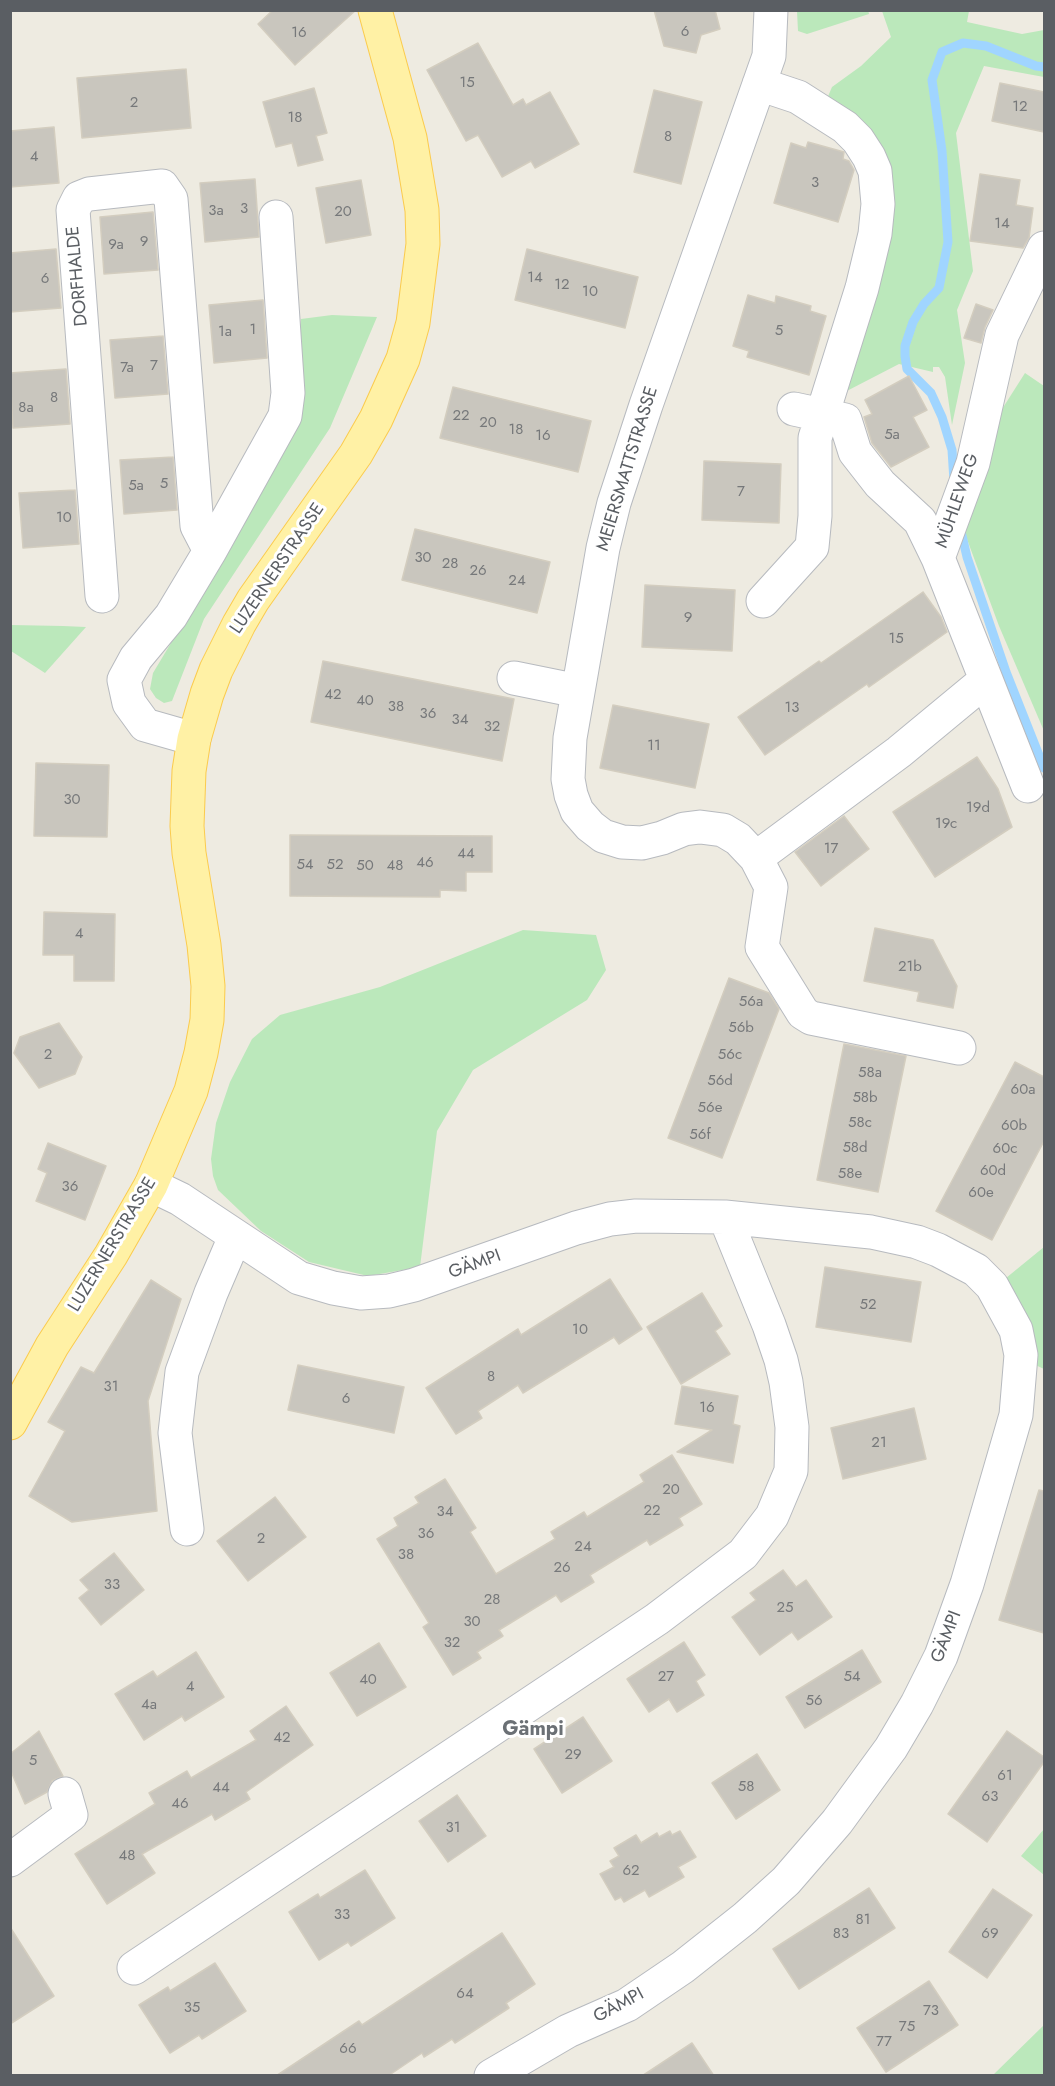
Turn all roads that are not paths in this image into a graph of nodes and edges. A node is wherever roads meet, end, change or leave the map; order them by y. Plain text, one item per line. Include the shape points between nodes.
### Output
1 (375, 10) edge
2 (771, 10) edge
3 (759, 84) junction
4 (276, 217) dead end
5 (1044, 248) edge
6 (808, 412) junction
7 (942, 547) junction
8 (210, 551) junction
9 (102, 596) dead end
10 (762, 601) dead end
11 (514, 678) dead end
12 (986, 680) junction
13 (578, 692) junction
14 (194, 739) junction
15 (1028, 786) dead end
16 (756, 858) junction
17 (959, 1048) dead end
18 (151, 1185) junction
19 (725, 1217) junction
20 (235, 1237) junction
21 (10, 1424) edge
22 (187, 1529) dead end
23 (65, 1794) dead end
24 (10, 1860) edge
25 (134, 1968) dead end
26 (491, 2076) edge

1 - 14 main road, LUZERNERSTRASSE via 410,138 422,210 423,244 413,323 403,359 356,454 238,624 216,670
2 - 3 street, MEIERSMATTSTRASSE via 769,56
3 - 6 street via 798,97 845,127 858,140 875,171 875,234 862,288
3 - 13 street, MEIERSMATTSTRASSE via 615,498
4 - 8 street via 288,393 285,416
5 - 7 street, MÜHLEWEG via 1002,335 973,463
6 - 7 street via 845,420 855,452 880,484
6 - 10 street via 815,438 812,547
7 - 12 street, MÜHLEWEG
8 - 9 street, DORFHALDE via 197,526 171,199 162,186 89,194 79,198 73,210
8 - 14 street via 171,616 136,658 124,680 129,703 145,725
11 - 13 street
12 - 15 street, MÜHLEWEG via 996,741
12 - 16 street via 899,752
13 - 16 street, MEIERSMATTSTRASSE via 568,779 577,811 590,826 603,836 642,843 684,829 723,830
14 - 18 main road, LUZERNERSTRASSE via 187,826 204,945 207,1020 190,1092
16 - 17 street, MEIERSMATTSTRASSE via 771,887 762,947 803,1013 811,1018
18 - 20 street, GÄMPI via 180,1199
18 - 21 main road, LUZERNERSTRASSE via 52,1346
19 - 20 street, GÄMPI via 636,1216 610,1220 576,1228 424,1282 361,1293 299,1278
19 - 25 street via 781,1360 792,1426 791,1470 772,1516 743,1554 657,1619
19 - 26 street, GÄMPI via 871,1232 928,1246 976,1270 992,1286 1016,1330 1021,1355 1017,1415 967,1584 941,1656 891,1748 837,1822 786,1881 683,1967 627,2005 568,2031
20 - 22 street via 182,1372 175,1433
23 - 24 street via 71,1815

